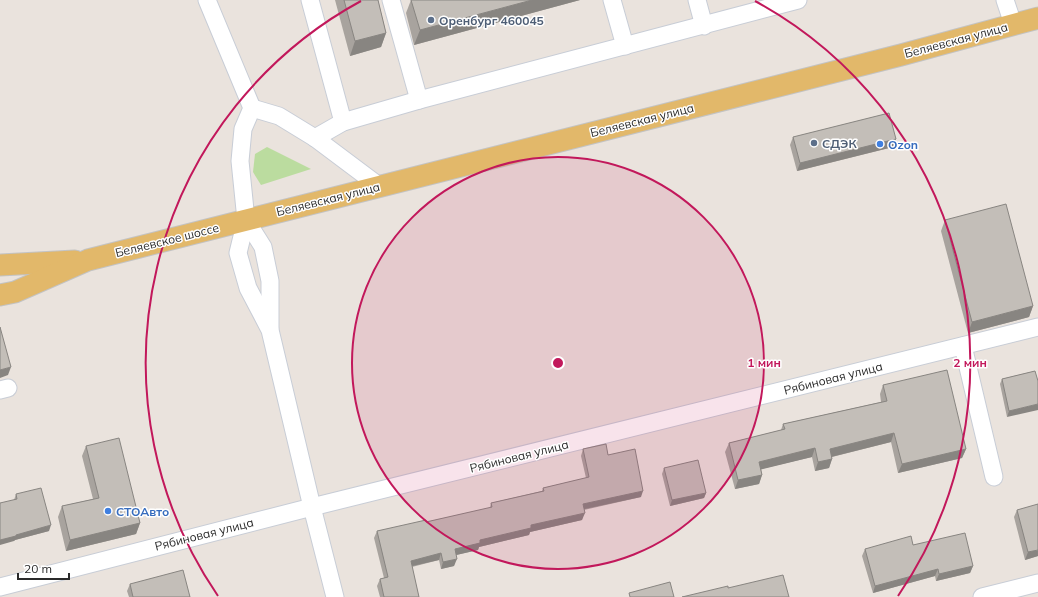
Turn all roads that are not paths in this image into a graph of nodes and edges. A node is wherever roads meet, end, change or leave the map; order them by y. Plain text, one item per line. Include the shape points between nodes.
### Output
1 (207, 0) edge
2 (310, 0) edge
3 (391, 0) edge
4 (612, 0) edge
5 (697, 0) edge
6 (798, 0) edge
7 (1005, 0) edge
8 (1038, 18) edge
9 (1013, 24) junction
10 (704, 26) junction
11 (625, 46) junction
12 (419, 100) junction
13 (252, 108) junction
14 (343, 122) junction
15 (315, 138) junction
16 (379, 186) junction
17 (246, 220) junction
18 (88, 260) junction
19 (0, 265) edge
20 (0, 295) edge
21 (1038, 327) edge
22 (270, 330) junction
23 (963, 346) junction
24 (994, 477) dead end
25 (312, 507) junction
26 (1038, 583) edge
27 (0, 587) edge
28 (1016, 593) edge
29 (335, 597) edge
30 (982, 597) edge

1 - 13 street
2 - 14 street
3 - 12 street
4 - 11 street
5 - 10 street
6 - 10 street
7 - 9 street
8 - 9 main road, Беляевская улица
9 - 16 main road, Беляевская улица
10 - 11 street
11 - 12 street
12 - 14 street
13 - 15 street via 279,116
13 - 17 street via 243,129 240,161
14 - 15 street
15 - 16 street
16 - 17 main road, Беляевская улица
17 - 18 main road, Беляевское шоссе
17 - 22 street via 263,247 270,281
17 - 22 street via 238,254 248,288
18 - 19 main road, Беляевское шоссе
18 - 20 main road, Беляевское шоссе via 15,292
21 - 23 street, Рябиновая улица
22 - 25 street
23 - 24 street
23 - 25 street, Рябиновая улица
25 - 27 street, Рябиновая улица
25 - 29 street
26 - 28 street
28 - 30 street

